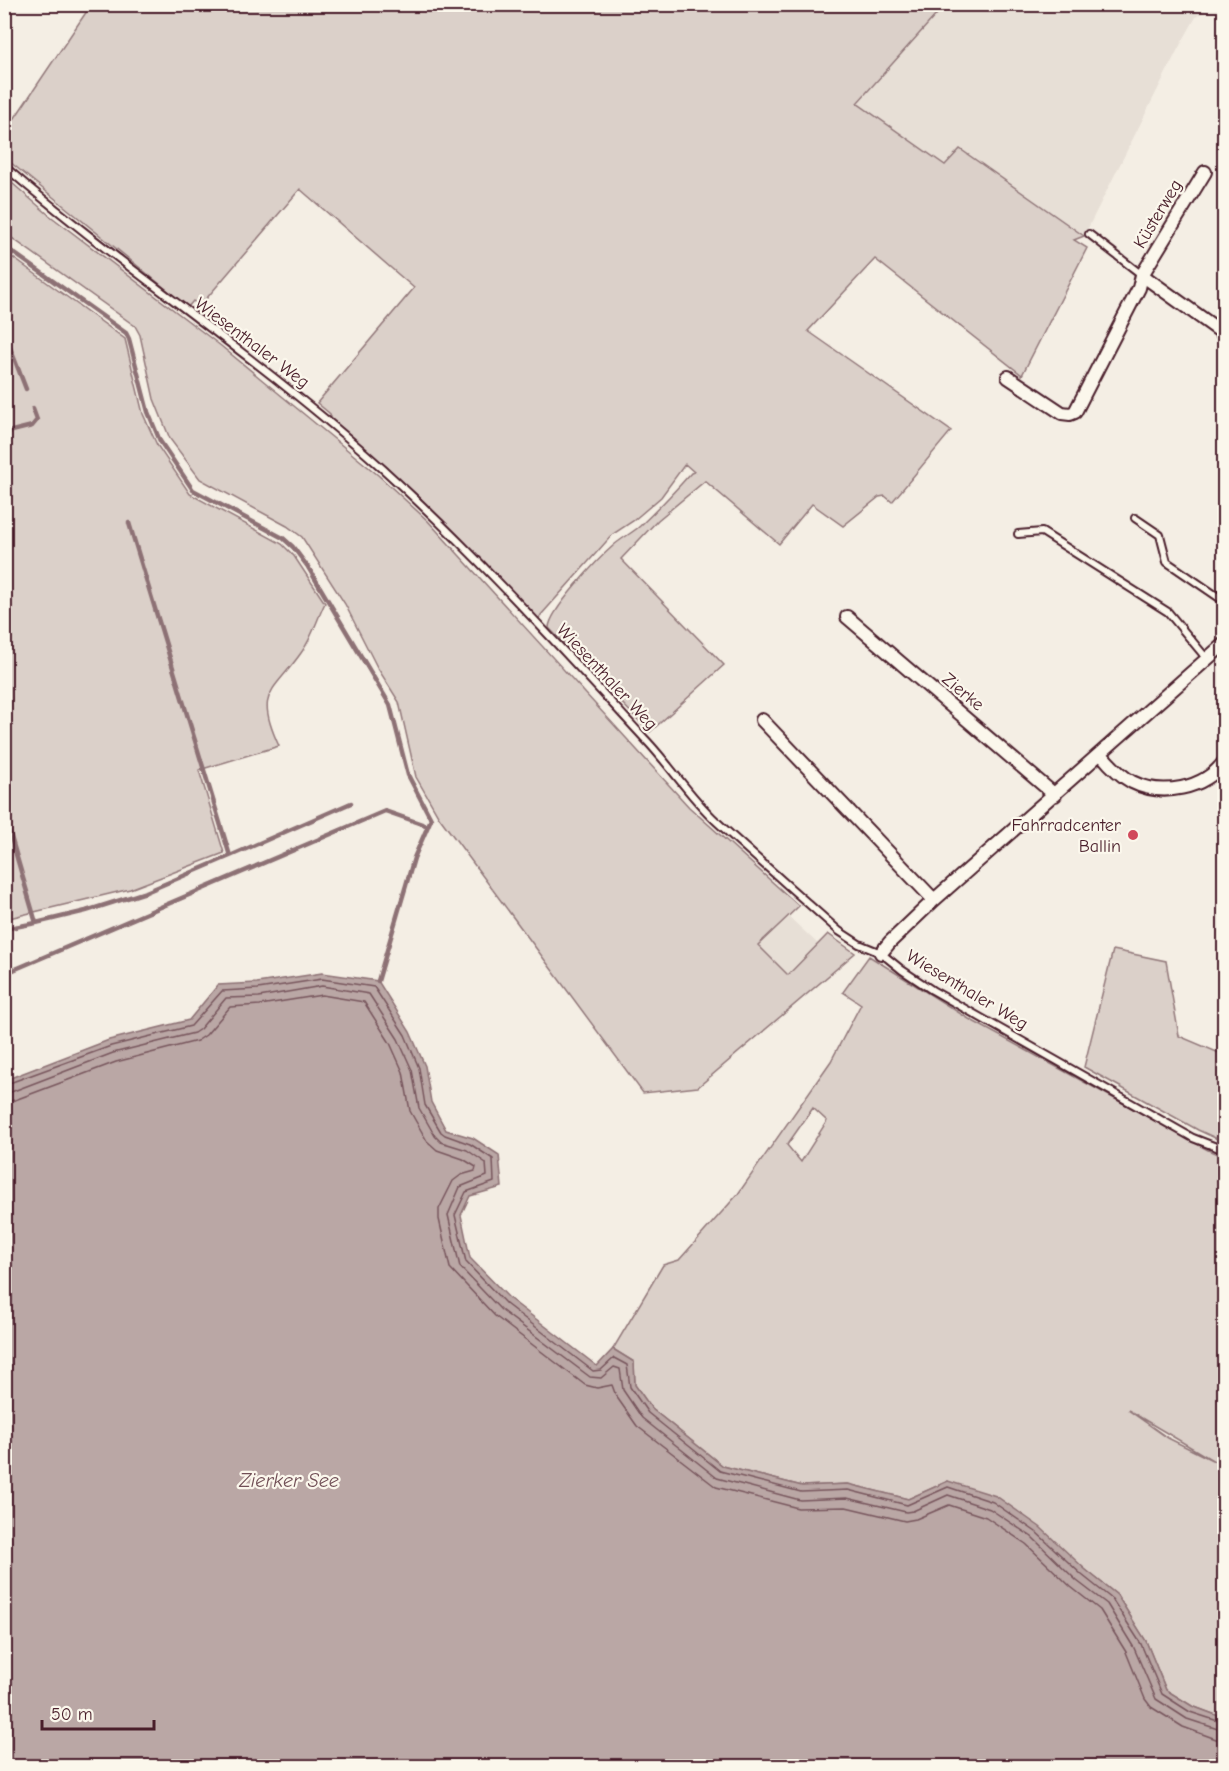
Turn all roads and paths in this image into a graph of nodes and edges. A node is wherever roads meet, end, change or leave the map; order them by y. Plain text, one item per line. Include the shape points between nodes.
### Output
1 (4, 166) edge
2 (1205, 172) dead end
3 (1089, 234) dead end
4 (1142, 275) junction
5 (1224, 334) edge
6 (1008, 377) dead end
7 (1135, 518) dead end
8 (1018, 534) dead end
9 (1224, 601) edge
10 (847, 617) dead end
11 (1224, 644) edge
12 (1207, 659) junction
13 (762, 720) dead end
14 (1101, 754) junction
15 (1224, 762) edge
16 (1055, 795) junction
17 (934, 900) junction
18 (881, 953) junction
19 (1224, 1150) edge

1 - 18 lane, Wiesenthaler Weg via 382,468 605,696 715,820 839,931
2 - 4 street, Küsterweg
3 - 4 lane
4 - 5 street
4 - 6 street via 1139,288 1075,412 1062,413
7 - 9 lane via 1160,535 1167,562
8 - 12 lane via 1042,532 1168,612
10 - 16 street, Zierke
11 - 12 street
12 - 14 street
13 - 17 street
14 - 15 street via 1123,777 1153,788 1177,789 1202,781
14 - 16 street
16 - 17 street
17 - 18 street
18 - 19 lane, Wiesenthaler Weg via 932,990 1194,1138

